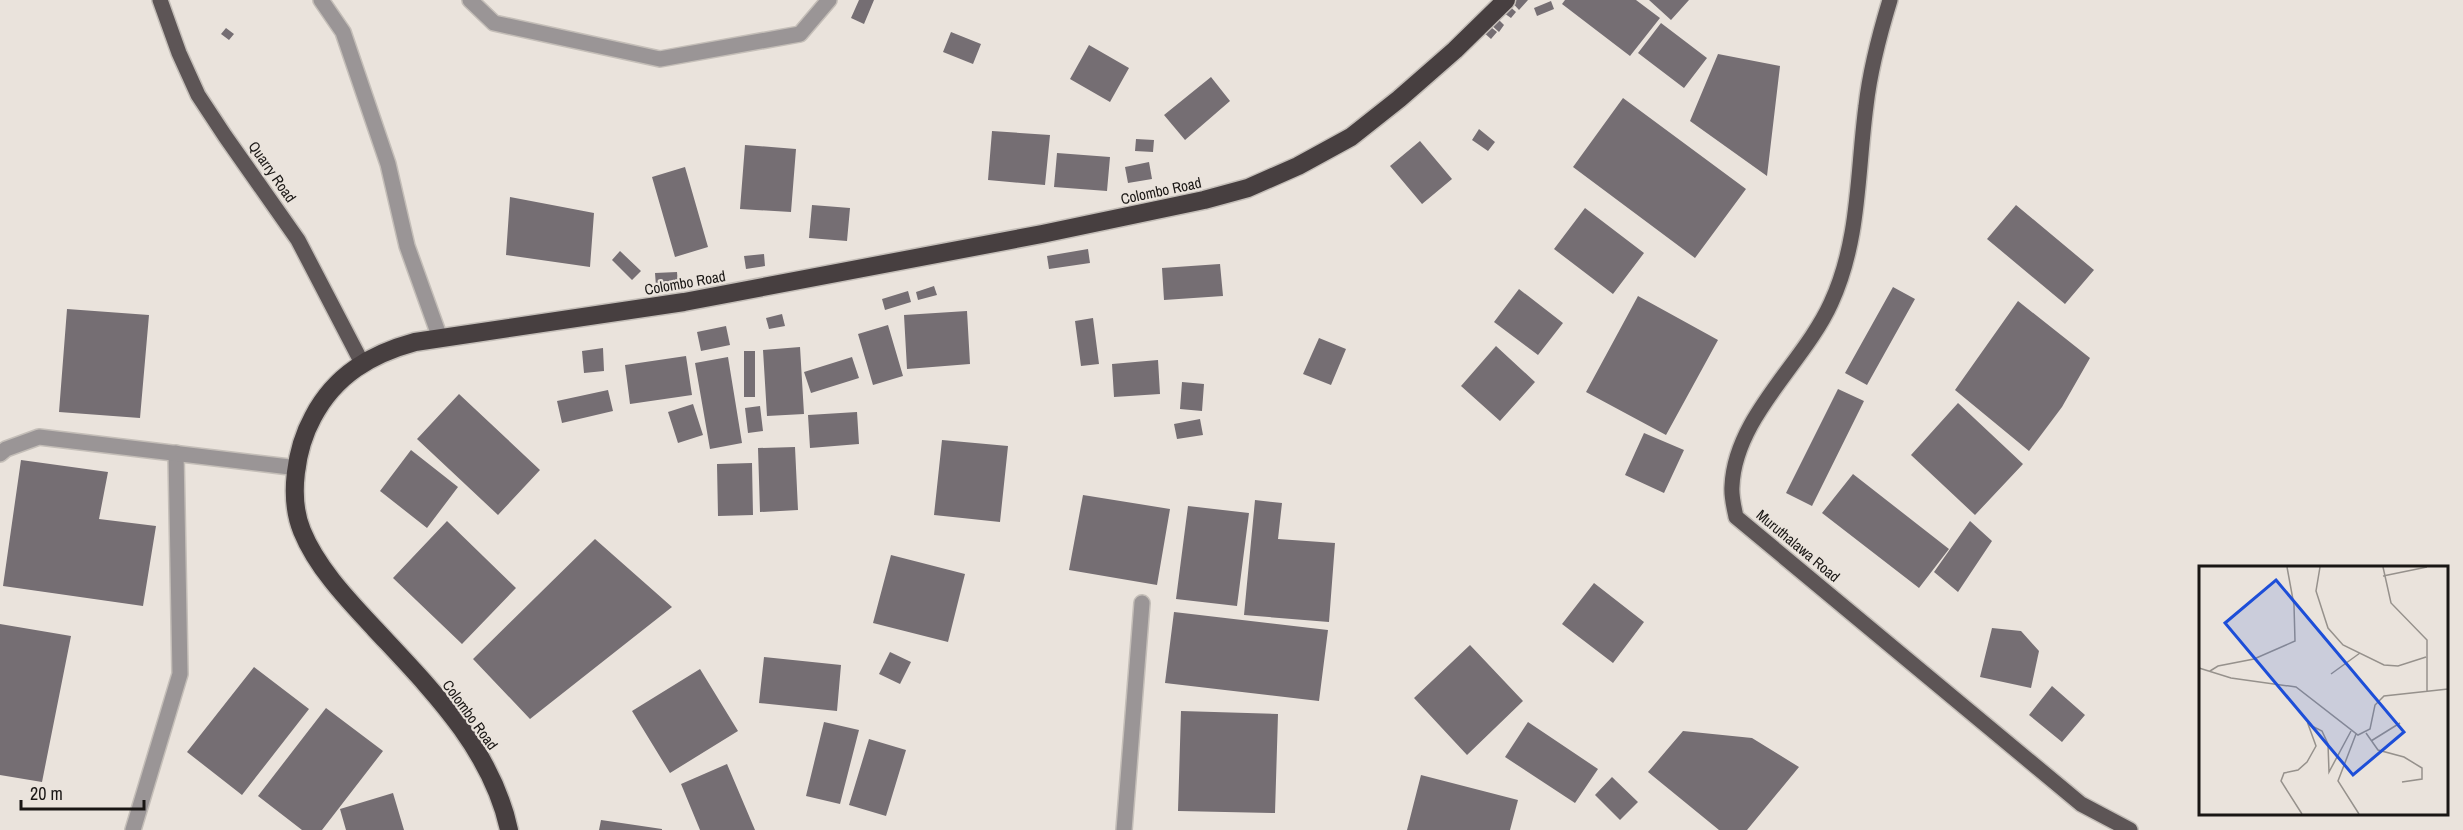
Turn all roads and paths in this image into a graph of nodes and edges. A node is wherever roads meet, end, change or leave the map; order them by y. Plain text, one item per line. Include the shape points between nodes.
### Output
1 (160, 0) edge
2 (321, 0) edge
3 (470, 0) edge
4 (829, 0) edge
5 (1506, 0) edge
6 (1890, 0) edge
7 (440, 338) junction
8 (362, 363) junction
9 (0, 453) edge
10 (176, 453) junction
11 (297, 468) junction
12 (1142, 603) dead end
13 (133, 830) edge
14 (509, 830) edge
15 (1124, 830) edge
16 (2130, 830) edge

1 - 8 main road, Quarry Road via 198,94 298,240
2 - 7 street via 343,33 388,164 407,246
3 - 4 street via 494,23 660,59 800,34
5 - 7 highway, Colombo Road via 1455,50 1351,137 1248,188 1042,234 684,302
6 - 16 main road, Muruthalawa Road via 1873,55 1855,228 1844,267 1831,303 1755,419 1739,453 1732,486 1736,517 2081,804
7 - 8 highway, Colombo Road via 389,349
8 - 11 highway, Colombo Road via 322,399 307,428
9 - 10 street via 39,437
10 - 11 street
10 - 13 street via 180,674
11 - 14 highway, Colombo Road via 295,499 302,530 314,552 327,574 417,674 473,745 503,803
12 - 15 street

